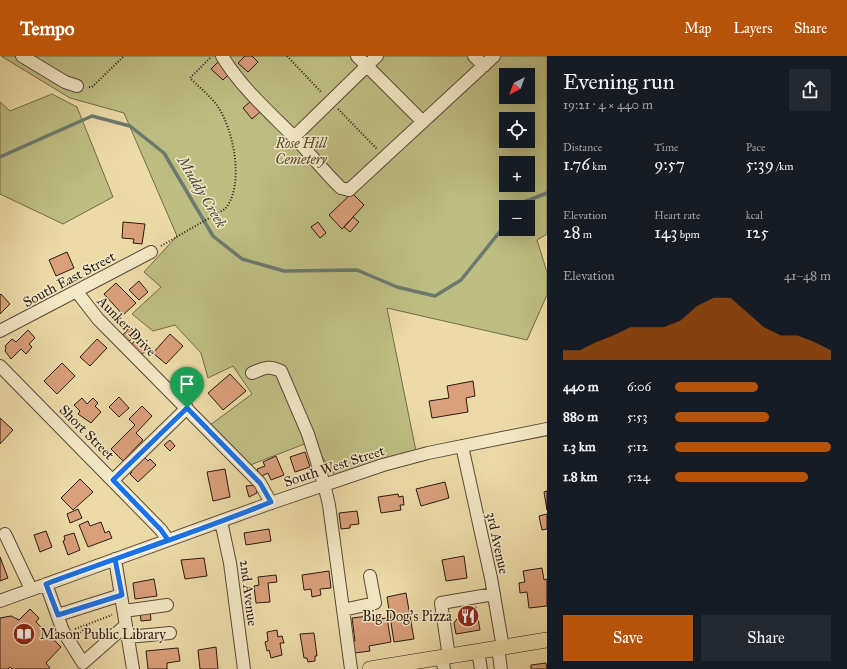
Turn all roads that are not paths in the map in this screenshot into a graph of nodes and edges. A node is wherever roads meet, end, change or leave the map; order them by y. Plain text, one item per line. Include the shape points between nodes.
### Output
1 (22, 56) edge
2 (222, 56) edge
3 (357, 56) edge
4 (376, 56) edge
5 (474, 56) edge
6 (494, 56) edge
7 (367, 66) junction
8 (484, 66) junction
9 (78, 86) road end
10 (422, 122) junction
11 (294, 136) junction
12 (151, 252) road end
13 (76, 292) junction
14 (0, 331) edge
15 (0, 366) edge
16 (252, 373) dead end
17 (187, 408) junction
18 (547, 429) edge
19 (462, 446) junction
20 (113, 480) junction
21 (324, 484) junction
22 (271, 502) junction
23 (221, 521) junction
24 (5, 534) dead end
25 (168, 540) junction
26 (115, 559) junction
27 (370, 576) dead end
28 (46, 584) junction
29 (31, 589) junction
30 (494, 594) junction
31 (122, 595) junction
32 (0, 601) edge
33 (166, 605) dead end
34 (343, 610) junction
35 (120, 612) junction
36 (58, 615) junction
37 (126, 625) junction
38 (170, 633) dead end
39 (128, 637) junction
40 (547, 640) edge
41 (500, 648) junction
42 (478, 652) junction
43 (445, 661) edge
44 (405, 666) edge
45 (133, 669) edge
46 (244, 669) edge
47 (351, 669) edge
48 (370, 669) edge
49 (481, 669) edge
50 (502, 669) edge

1 - 9 street via 65,82
2 - 11 street via 232,73 250,94
3 - 7 street
4 - 7 street
5 - 8 street
6 - 8 street
7 - 10 street
7 - 11 street
8 - 10 street
10 - 11 street via 349,190 341,188
12 - 13 street, South East Street
13 - 14 street, South East Street
13 - 17 street, Aunker Drive via 98,319
15 - 20 street, Short Street
16 - 21 street via 267,366 281,372 308,434
17 - 20 street
17 - 22 street, Aunker Drive via 260,483
18 - 19 street, South West Street
19 - 21 street, South West Street via 383,465
19 - 30 street, 3rd Avenue
20 - 25 street, Short Street
21 - 22 street, South West Street
21 - 34 street
22 - 23 street, South West Street
23 - 25 street, South West Street
23 - 46 street, 2nd Avenue via 230,563
24 - 29 street
25 - 26 street, South West Street
26 - 28 street, South West Street
26 - 31 street
27 - 34 street via 375,603
28 - 29 street, South West Street
28 - 36 street
29 - 32 street, South West Street
30 - 41 street, 3rd Avenue
30 - 43 street via 441,603
31 - 35 street
31 - 36 street
33 - 35 street
34 - 47 street
35 - 37 street
36 - 37 street via 63,630 83,663
37 - 39 street
38 - 39 street
39 - 45 street
40 - 41 main road
41 - 42 main road
41 - 50 street, 3rd Avenue
42 - 43 main road
42 - 49 street
43 - 44 main road
44 - 48 main road

